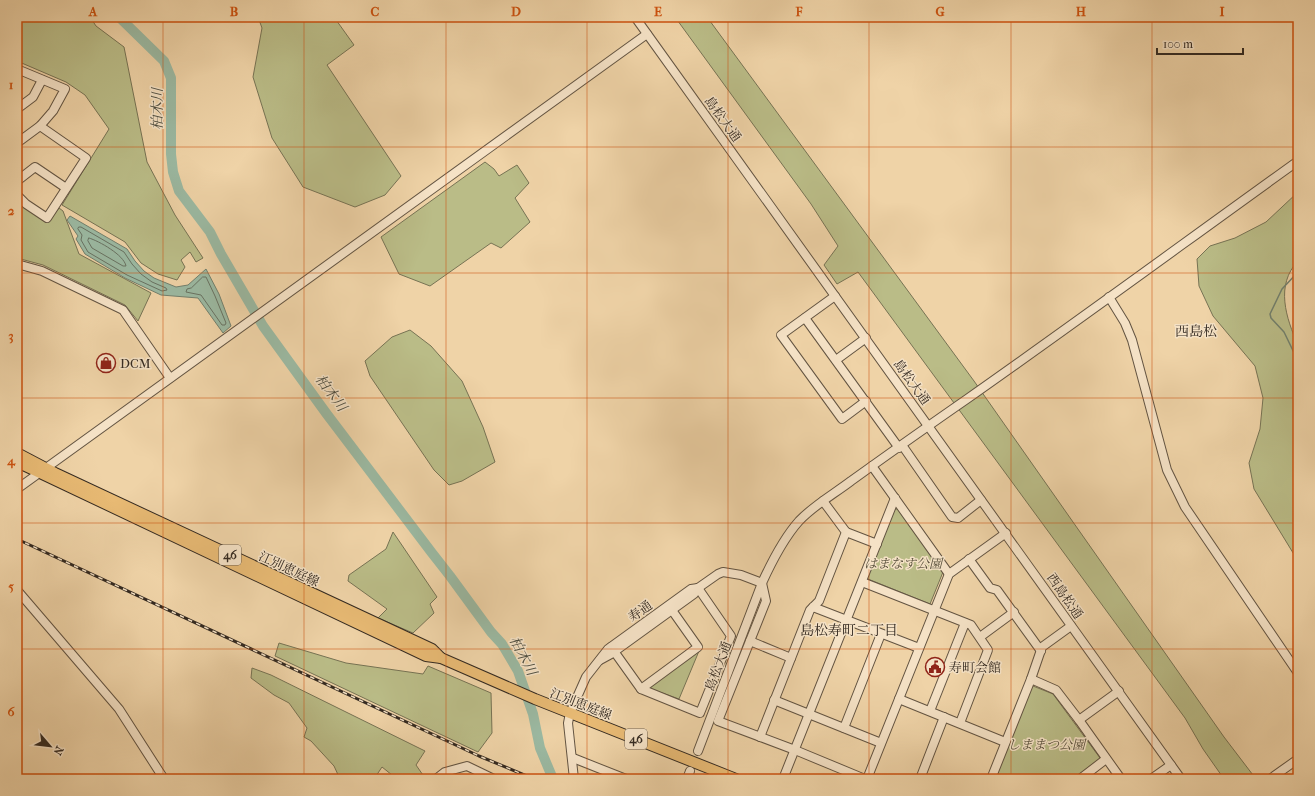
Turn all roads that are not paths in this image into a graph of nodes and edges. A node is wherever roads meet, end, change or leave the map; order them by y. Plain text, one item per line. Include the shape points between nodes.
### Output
1 (635, 17) edge
2 (647, 34) junction
3 (17, 68) edge
4 (42, 80) junction
5 (17, 109) edge
6 (40, 126) junction
7 (17, 143) edge
8 (1298, 161) edge
9 (17, 181) edge
10 (66, 188) junction
11 (17, 195) edge
12 (17, 264) edge
13 (835, 296) junction
14 (1109, 297) junction
15 (805, 318) junction
16 (866, 338) junction
17 (836, 360) junction
18 (170, 378) junction
19 (866, 401) junction
20 (929, 426) junction
21 (900, 447) junction
22 (17, 453) edge
23 (17, 462) edge
24 (872, 466) junction
25 (42, 470) junction
26 (17, 489) edge
27 (895, 498) junction
28 (981, 500) junction
29 (824, 501) junction
30 (846, 532) junction
31 (1006, 534) junction
32 (876, 544) junction
33 (970, 559) junction
34 (949, 574) junction
35 (862, 582) junction
36 (762, 583) junction
37 (698, 588) junction
38 (17, 590) edge
39 (813, 607) junction
40 (670, 608) junction
41 (934, 611) junction
42 (1014, 612) junction
43 (847, 620) junction
44 (965, 623) junction
45 (1071, 626) junction
46 (881, 634) junction
47 (980, 637) junction
48 (750, 641) junction
49 (919, 648) junction
50 (613, 649) junction
51 (1041, 651) junction
52 (791, 658) junction
53 (1298, 673) edge
54 (1030, 679) junction
55 (641, 688) junction
56 (1119, 691) junction
57 (899, 699) junction
58 (774, 700) junction
59 (930, 711) junction
60 (570, 713) junction
61 (809, 714) junction
62 (944, 717) junction
63 (1079, 720) junction
64 (960, 723) junction
65 (844, 728) junction
66 (760, 737) junction
67 (1005, 742) junction
68 (881, 743) junction
69 (795, 750) junction
70 (698, 751) dead end
71 (573, 758) junction
72 (1106, 759) junction
73 (1298, 759) edge
74 (1171, 765) junction
75 (164, 779) edge
76 (436, 779) edge
77 (494, 779) edge
78 (574, 779) edge
79 (626, 779) edge
80 (736, 779) edge
81 (783, 779) edge
82 (866, 779) edge
83 (920, 779) edge
84 (990, 779) edge
85 (1080, 779) edge
86 (1121, 779) edge
87 (1151, 779) edge
88 (1181, 779) edge
89 (1270, 779) edge

1 - 2 street, 島松大通
2 - 13 street, 島松大通
2 - 18 street
3 - 4 street
4 - 5 street via 33,97
4 - 6 street via 65,89 53,111
6 - 7 street
6 - 10 street via 86,158
8 - 14 street
9 - 10 street via 35,168
10 - 11 street via 46,218
12 - 18 street via 42,271 123,310
13 - 15 street
13 - 16 street, 島松大通
14 - 20 street
14 - 53 street via 1132,340 1167,470 1185,507
15 - 17 street
15 - 19 street via 781,335 842,419
16 - 17 street
16 - 20 street, 島松大通
17 - 19 street
18 - 25 street
19 - 21 street
20 - 21 street, 島松大通
20 - 28 street, 西島松通
21 - 24 street, 島松大通
21 - 28 street via 952,517 958,518
22 - 25 main road, 江別恵庭線 / 46
23 - 25 main road, 江別恵庭線 / 46
24 - 27 street
24 - 29 street, 島松大通
25 - 26 street
25 - 60 main road, 江別恵庭線 / 46 via 432,649 441,658
27 - 32 street
27 - 34 street
28 - 31 street, 西島松通
29 - 30 street
29 - 36 street, 島松大通 via 788,535
30 - 32 street
30 - 39 street via 819,601
31 - 33 street
31 - 45 street, 西島松通
32 - 35 street
33 - 34 street
33 - 42 street via 990,588 997,590
34 - 41 street
35 - 41 street
35 - 43 street
36 - 37 street, 寿通 via 724,572
36 - 48 street via 766,601
36 - 70 street, 島松大通
37 - 40 street, 寿通 via 691,589
37 - 55 street via 731,636 700,713
38 - 75 street via 119,709
39 - 43 street
39 - 52 street
40 - 50 street, 寿通
40 - 55 street via 698,647
41 - 44 street
41 - 49 street
42 - 47 street
42 - 51 street
43 - 46 street
43 - 61 street
44 - 47 street via 971,625
44 - 59 street
45 - 51 street via 1042,647
45 - 56 street, 西島松通
46 - 49 street
46 - 65 street
47 - 64 street via 988,650
48 - 52 street
48 - 66 street via 718,721
49 - 57 street
50 - 55 street
50 - 60 street, 寿通 via 608,649 586,677
51 - 54 street
52 - 58 street
54 - 63 street via 1056,690
54 - 67 street
56 - 63 street
56 - 74 street, 西島松通
57 - 59 street
57 - 68 street
58 - 61 street
58 - 66 street
59 - 62 street
60 - 71 street via 568,723
60 - 80 main road, 江別恵庭線 / 46
61 - 65 street
61 - 69 street
62 - 64 street
62 - 83 street
63 - 72 street
64 - 67 street
65 - 68 street
66 - 69 street
67 - 84 street
68 - 82 street
69 - 81 street
69 - 82 street
71 - 78 street
71 - 79 street
72 - 85 street
72 - 86 street
73 - 89 street
74 - 87 street
74 - 88 street, 西島松通
76 - 77 street via 445,772 467,766

